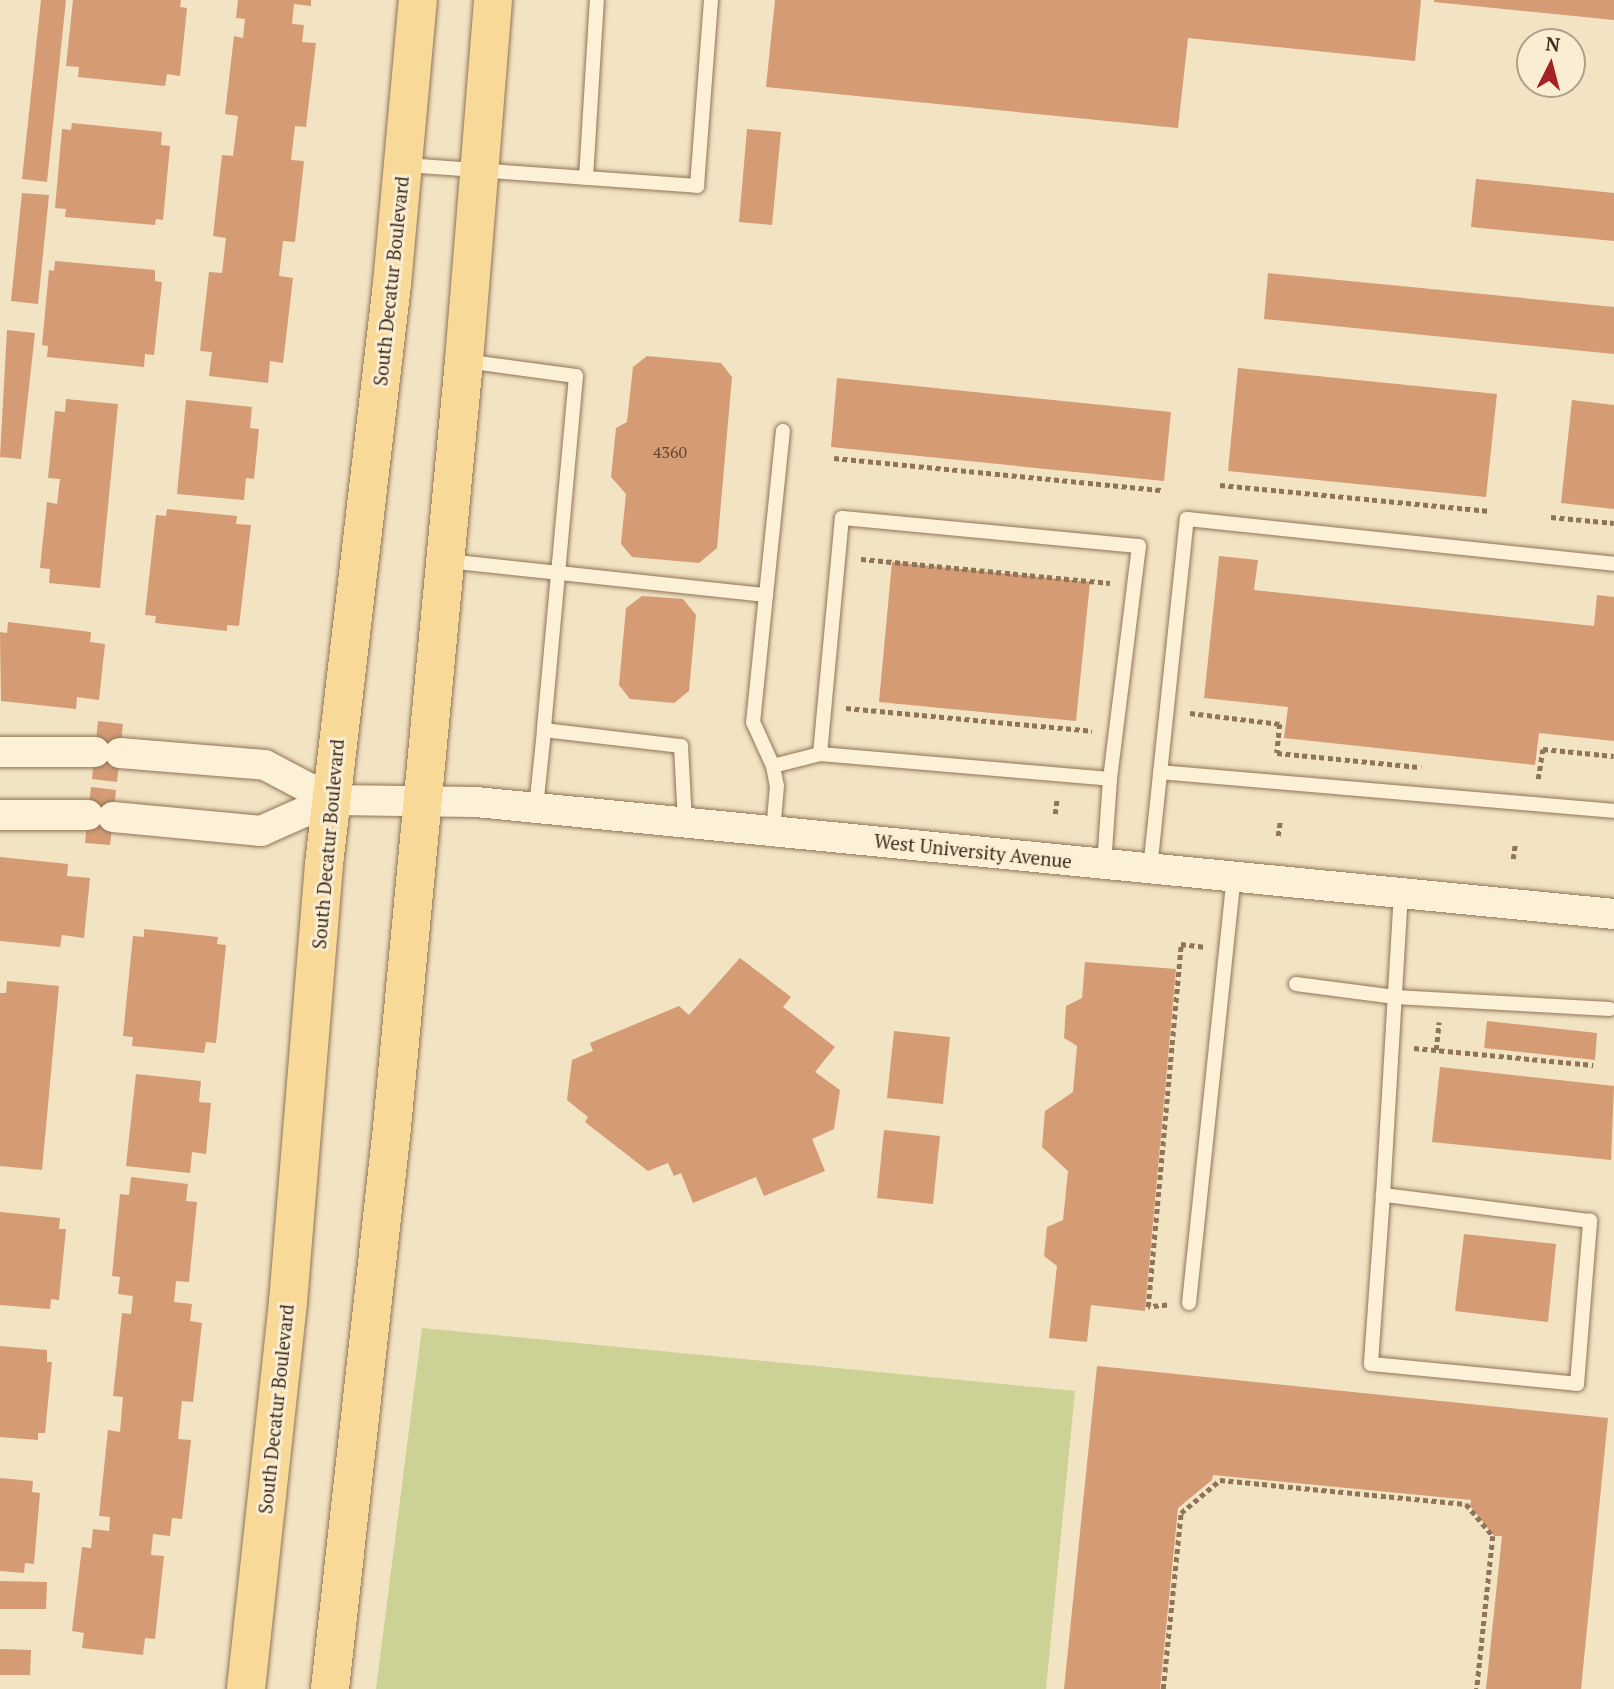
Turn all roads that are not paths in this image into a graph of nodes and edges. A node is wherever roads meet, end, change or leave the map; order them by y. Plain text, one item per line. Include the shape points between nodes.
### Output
1 (418, 0) edge
2 (597, 0) edge
3 (711, 0) edge
4 (488, 8) edge
5 (403, 165) junction
6 (480, 169) junction
7 (586, 178) junction
8 (464, 361) junction
9 (783, 432) dead end
10 (445, 561) junction
11 (1614, 564) edge
12 (558, 573) junction
13 (766, 595) junction
14 (544, 730) junction
15 (0, 752) edge
16 (820, 754) junction
17 (773, 766) junction
18 (1160, 772) junction
19 (1110, 779) junction
20 (331, 800) junction
21 (422, 802) junction
22 (536, 808) junction
23 (1614, 811) edge
24 (0, 815) edge
25 (685, 822) junction
26 (773, 831) junction
27 (1104, 864) junction
28 (1150, 869) junction
29 (1234, 877) junction
30 (1401, 893) junction
31 (1614, 914) edge
32 (1296, 984) dead end
33 (1395, 996) junction
34 (1610, 1009) dead end
35 (1383, 1195) junction
36 (1189, 1303) road end
37 (246, 1689) edge
38 (330, 1689) edge

1 - 5 main road, South Decatur Boulevard
2 - 7 lane
3 - 7 lane via 696,186
4 - 6 main road
5 - 6 lane
5 - 20 main road, South Decatur Boulevard
6 - 7 lane
6 - 8 main road
8 - 10 main road
8 - 12 lane via 576,376
9 - 13 lane
10 - 12 lane
10 - 21 main road
11 - 18 lane via 1187,519
12 - 13 lane
12 - 14 lane
13 - 17 lane via 753,722
14 - 22 lane
14 - 25 lane via 681,746
15 - 20 street via 108,753 265,765
16 - 17 lane
16 - 19 lane
16 - 19 lane via 842,518 1139,546
17 - 26 lane via 777,786
18 - 23 lane
18 - 28 lane
19 - 27 lane
20 - 21 street, West University Avenue
20 - 24 street via 261,831 101,816
20 - 37 main road, South Decatur Boulevard via 288,1302
21 - 22 street, West University Avenue
21 - 38 main road via 392,1127
22 - 25 street, West University Avenue
25 - 26 street, West University Avenue
26 - 27 street, West University Avenue
27 - 28 street, West University Avenue
28 - 29 street, West University Avenue
29 - 30 street, West University Avenue
29 - 36 lane
30 - 31 street, West University Avenue
30 - 33 lane
32 - 33 lane
33 - 34 lane
33 - 35 lane
35 - 35 lane via 1590,1220 1577,1384 1371,1364

